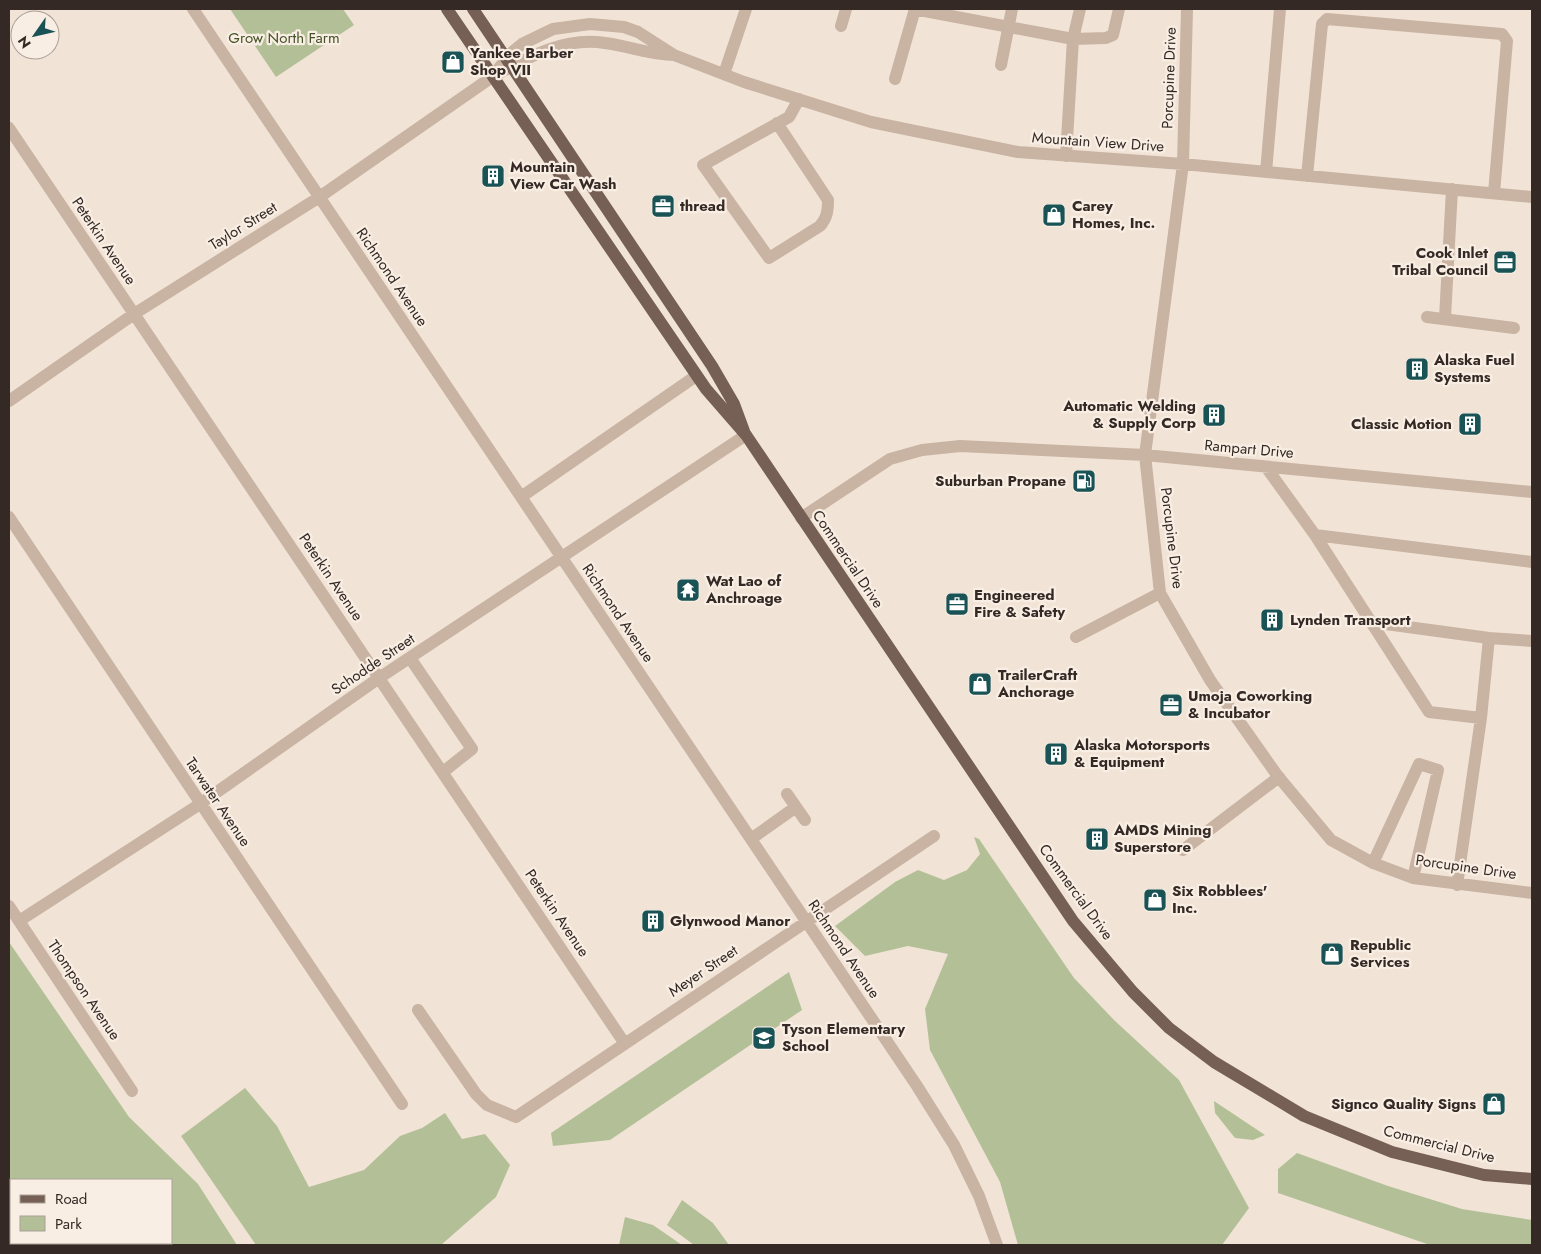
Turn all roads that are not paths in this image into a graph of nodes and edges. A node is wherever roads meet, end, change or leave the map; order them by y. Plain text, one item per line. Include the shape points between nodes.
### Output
1 (193, 9) edge
2 (447, 9) edge
3 (473, 9) edge
4 (746, 9) edge
5 (846, 9) edge
6 (915, 9) edge
7 (1012, 9) edge
8 (1080, 9) edge
9 (1119, 9) edge
10 (1187, 9) edge
11 (1280, 9) edge
12 (841, 26) dead end
13 (1008, 28) junction
14 (1073, 39) junction
15 (674, 55) junction
16 (508, 63) junction
17 (1001, 65) dead end
18 (724, 74) junction
19 (492, 76) junction
20 (895, 79) dead end
21 (799, 99) junction
22 (777, 124) junction
23 (10, 134) edge
24 (1066, 156) junction
25 (1182, 164) junction
26 (1266, 172) junction
27 (1307, 176) junction
28 (1452, 189) junction
29 (1494, 193) junction
30 (1532, 197) edge
31 (318, 198) junction
32 (134, 314) junction
33 (1427, 317) dead end
34 (1445, 318) junction
35 (1514, 328) dead end
36 (696, 376) junction
37 (9, 401) edge
38 (746, 435) junction
39 (1145, 455) junction
40 (1266, 467) junction
41 (1532, 492) edge
42 (521, 497) junction
43 (9, 517) edge
44 (801, 518) junction
45 (1315, 535) junction
46 (562, 557) junction
47 (1532, 562) edge
48 (1160, 593) junction
49 (1371, 622) junction
50 (1076, 637) dead end
51 (1489, 638) junction
52 (1532, 641) edge
53 (410, 658) junction
54 (380, 678) junction
55 (1481, 718) junction
56 (442, 772) junction
57 (1279, 777) junction
58 (787, 794) dead end
59 (200, 804) junction
60 (796, 807) junction
61 (805, 820) dead end
62 (934, 836) dead end
63 (751, 839) junction
64 (1184, 850) dead end
65 (1373, 864) junction
66 (1413, 878) junction
67 (1457, 885) junction
68 (1532, 892) edge
69 (9, 906) edge
70 (19, 921) junction
71 (806, 921) junction
72 (418, 1010) dead end
73 (625, 1044) junction
74 (132, 1091) dead end
75 (402, 1104) dead end
76 (1532, 1179) edge
77 (997, 1245) edge

1 - 31 street, Richmond Avenue
2 - 19 main road
3 - 16 main road
4 - 18 street
5 - 12 street
6 - 13 street
6 - 20 street
7 - 13 street
8 - 14 street
9 - 14 street via 1112,35
10 - 25 street, Porcupine Drive
11 - 26 street
13 - 14 street
13 - 17 street
14 - 24 street
15 - 16 street, Mountain View Drive via 656,55 604,42 589,42 561,44
15 - 16 street, Mountain View Drive via 638,32 624,27 590,24 536,35 522,44
15 - 18 street, Mountain View Drive
16 - 19 street, Mountain View Drive
16 - 38 main road, Commercial Drive via 712,366 734,404
18 - 21 street, Mountain View Drive
19 - 31 street, Taylor Street
19 - 36 main road, Commercial Drive
21 - 22 street via 789,116
21 - 24 street, Mountain View Drive via 872,122 1018,152
22 - 22 street via 703,165 769,258 820,226 826,218 828,200
23 - 32 street, Peterkin Avenue
24 - 25 street, Mountain View Drive
25 - 26 street, Mountain View Drive
25 - 39 street, Porcupine Drive
26 - 27 street, Mountain View Drive
27 - 28 street, Mountain View Drive
27 - 29 street via 1322,24 1328,19 1502,34 1508,41
28 - 29 street, Mountain View Drive
28 - 34 street
29 - 30 street, Mountain View Drive
31 - 32 street, Taylor Street
31 - 42 street, Richmond Avenue
32 - 37 street, Taylor Street
32 - 54 street, Peterkin Avenue
33 - 34 street
34 - 35 street
36 - 38 main road, Commercial Drive via 724,413
36 - 42 street
38 - 44 main road, Commercial Drive
38 - 46 street, Schodde Street
39 - 40 street, Rampart Drive
39 - 44 street, Rampart Drive via 960,446 922,450 890,459
39 - 48 street, Porcupine Drive
40 - 41 street, Rampart Drive
40 - 45 street
42 - 46 street, Richmond Avenue
43 - 59 street, Tarwater Avenue
44 - 76 main road, Commercial Drive via 1073,920 1133,992 1169,1028 1214,1062 1304,1116 1392,1152 1484,1175
45 - 47 street
45 - 49 street
46 - 53 street, Schodde Street
46 - 63 street, Richmond Avenue
48 - 50 street
48 - 57 street, Porcupine Drive via 1210,680
49 - 51 street
49 - 55 street via 1428,712
51 - 52 street
51 - 55 street
53 - 54 street, Schodde Street
53 - 56 street via 472,749
54 - 56 street, Peterkin Avenue
54 - 59 street, Schodde Street
55 - 67 street
56 - 73 street, Peterkin Avenue
57 - 64 street
57 - 65 street, Porcupine Drive via 1331,840
58 - 60 street
59 - 70 street, Schodde Street
59 - 75 street, Tarwater Avenue
60 - 61 street
60 - 63 street
62 - 71 street, Meyer Street
63 - 71 street, Richmond Avenue
65 - 66 street, Porcupine Drive
65 - 66 street via 1419,764 1438,770
66 - 67 street, Porcupine Drive
67 - 68 street, Porcupine Drive
69 - 70 street, Thompson Avenue
70 - 74 street, Thompson Avenue
71 - 73 street, Meyer Street
71 - 77 street, Richmond Avenue via 954,1145 979,1196
72 - 73 street, Meyer Street via 476,1094 487,1105 516,1117

